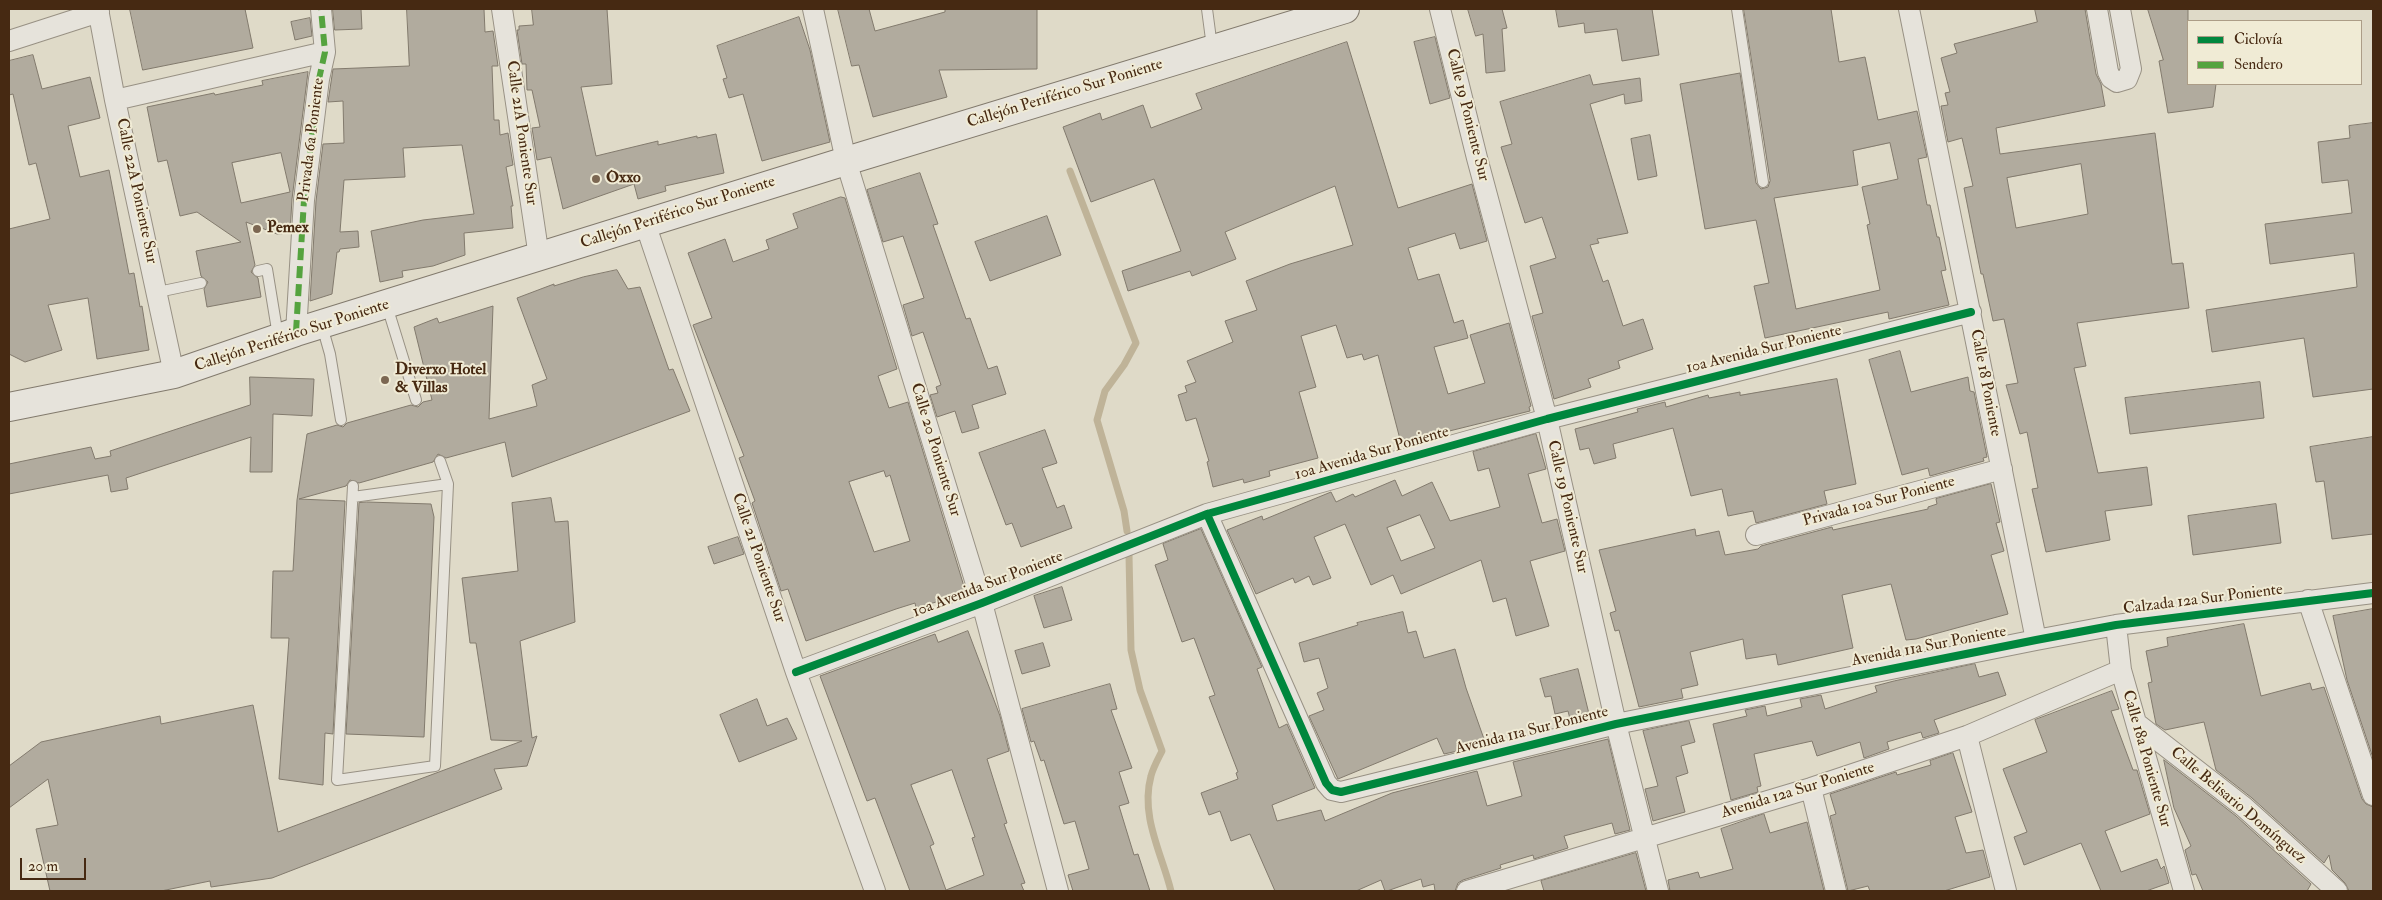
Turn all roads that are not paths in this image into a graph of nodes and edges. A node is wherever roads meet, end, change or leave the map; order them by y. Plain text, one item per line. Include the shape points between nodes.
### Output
1 (321, 9) edge
2 (502, 9) edge
3 (812, 9) edge
4 (1207, 9) edge
5 (1345, 9) edge
6 (1440, 9) edge
7 (1737, 9) edge
8 (1909, 9) edge
9 (2097, 9) edge
10 (2120, 9) edge
11 (99, 10) edge
12 (9, 41) edge
13 (1213, 49) junction
14 (325, 52) junction
15 (115, 100) junction
16 (846, 161) junction
17 (1763, 182) dead end
18 (645, 223) junction
19 (539, 258) junction
20 (258, 271) dead end
21 (201, 283) dead end
22 (158, 292) junction
23 (387, 305) junction
24 (1971, 312) junction
25 (322, 325) junction
26 (287, 336) junction
27 (174, 374) junction
28 (416, 400) dead end
29 (9, 407) edge
30 (1547, 419) junction
31 (341, 420) dead end
32 (440, 461) dead end
33 (2002, 469) junction
34 (448, 484) junction
35 (353, 486) dead end
36 (353, 497) junction
37 (1207, 514) junction
38 (1756, 535) dead end
39 (2373, 593) edge
40 (2308, 600) junction
41 (982, 604) junction
42 (2116, 625) junction
43 (2036, 640) junction
44 (2121, 670) junction
45 (796, 672) junction
46 (2136, 723) junction
47 (1616, 724) junction
48 (1967, 736) junction
49 (1810, 788) junction
50 (2373, 796) edge
51 (1644, 838) junction
52 (875, 891) edge
53 (1058, 891) edge
54 (1467, 891) edge
55 (1658, 891) edge
56 (1836, 891) edge
57 (2006, 891) edge
58 (2184, 891) edge
59 (2337, 891) edge

1 - 14 street, Privada 6a Poniente
2 - 19 street, Calle 21A Poniente Sur
3 - 16 street, Calle 20 Poniente Sur
4 - 13 lane
5 - 13 main road, Callejón Periférico Sur Poniente
6 - 30 street, Calle 19 Poniente Sur
7 - 17 lane
8 - 24 street, Calle 18 Poniente
9 - 10 street via 2108,72 2117,82 2127,79 2131,69
11 - 12 street
11 - 15 street, Calle 22A Poniente Sur
13 - 16 main road, Callejón Periférico Sur Poniente
14 - 15 street
14 - 26 street, Privada 6a Poniente
15 - 22 street, Calle 22A Poniente Sur
16 - 18 main road, Callejón Periférico Sur Poniente
16 - 41 street, Calle 20 Poniente Sur
18 - 19 main road, Callejón Periférico Sur Poniente
18 - 45 street, Calle 21 Poniente Sur
19 - 23 main road, Callejón Periférico Sur Poniente
20 - 26 lane via 267,269
21 - 22 lane
22 - 27 street, Calle 22A Poniente Sur
23 - 25 main road, Callejón Periférico Sur Poniente
23 - 28 lane
24 - 30 street, 10a Avenida Sur Poniente
24 - 33 street, Calle 18 Poniente
25 - 26 main road, Callejón Periférico Sur Poniente
25 - 31 lane
26 - 27 main road, Callejón Periférico Sur Poniente
27 - 29 main road, Callejón Periférico Sur Poniente
30 - 37 street, 10a Avenida Sur Poniente
30 - 47 street, Calle 19 Poniente Sur
32 - 34 lane
33 - 38 street, Privada 10a Sur Poniente
33 - 43 street, Calle 18 Poniente
34 - 36 lane
34 - 36 lane via 436,766 337,780
35 - 36 lane
37 - 41 street, 10a Avenida Sur Poniente
37 - 47 street, Avenida 11a Sur Poniente via 1326,783 1332,790 1341,792
39 - 40 street, Calzada 12a Sur Poniente
40 - 42 street, Calzada 12a Sur Poniente
40 - 50 street
41 - 45 street, 10a Avenida Sur Poniente
41 - 53 street, Calle 20 Poniente Sur
42 - 43 street, Calzada 12a Sur Poniente
42 - 44 street, Calle 18a Poniente Sur
43 - 47 street, Avenida 11a Sur Poniente
44 - 46 street, Calle 18a Poniente Sur
44 - 48 street, Avenida 12a Sur Poniente
45 - 52 street, Calle 21 Poniente Sur
46 - 58 street, Calle 18a Poniente Sur
46 - 59 street, Calle Belisario Domínguez via 2244,807
47 - 51 street, Calle 19 Poniente Sur
48 - 49 street, Avenida 12a Sur Poniente
48 - 57 street
49 - 51 street, Avenida 12a Sur Poniente
49 - 56 street
51 - 54 street, Avenida 12a Sur Poniente
51 - 55 street, Calle 19 Poniente Sur

